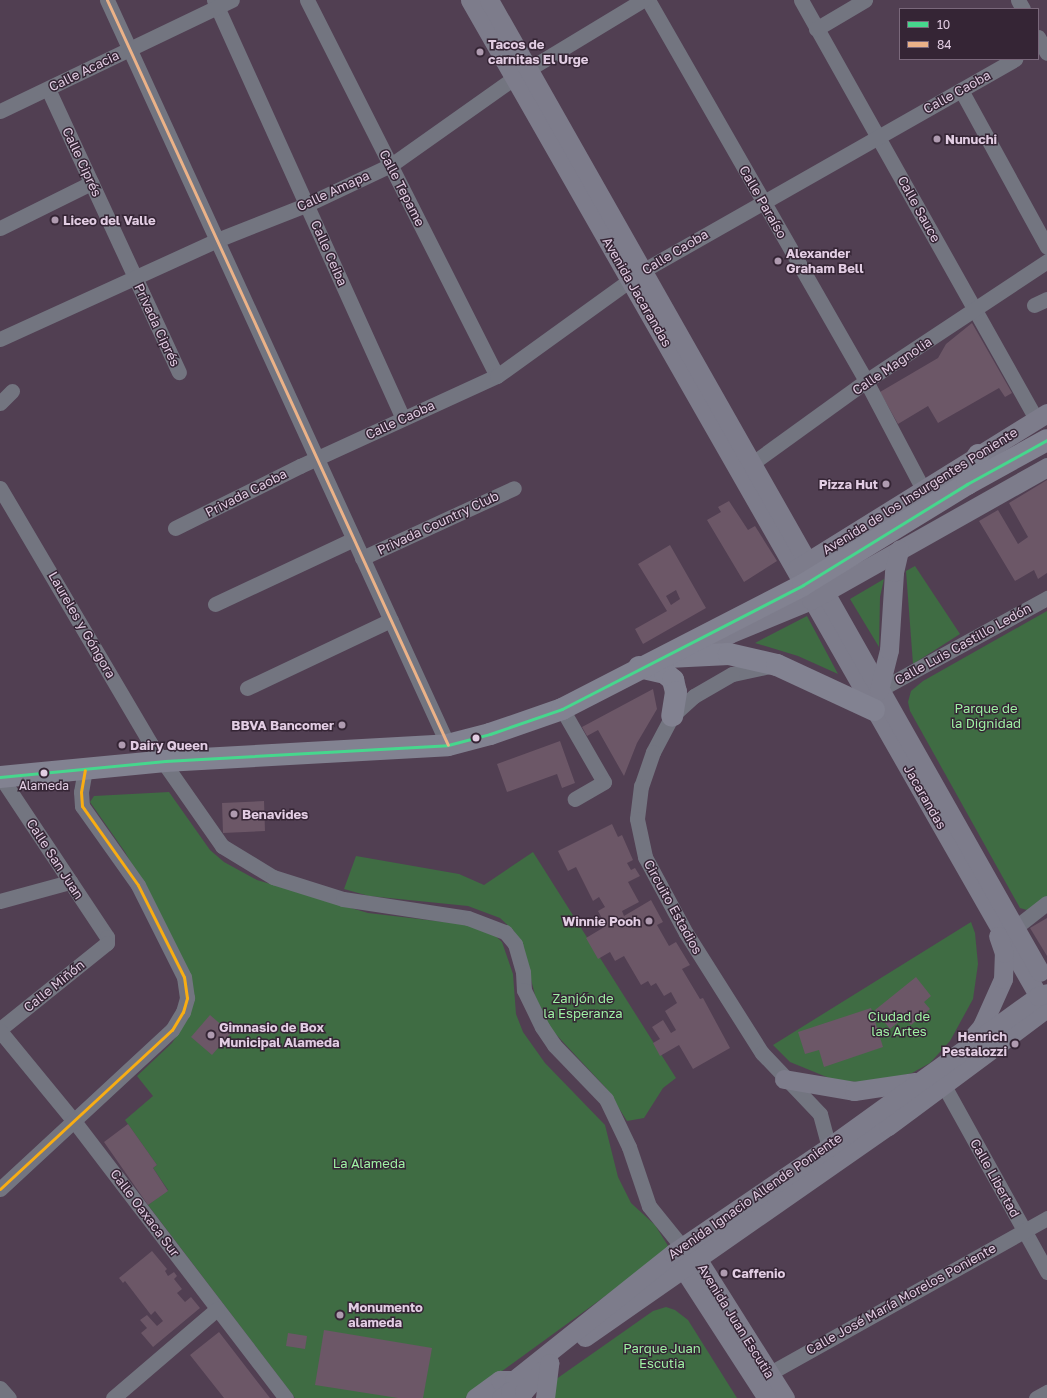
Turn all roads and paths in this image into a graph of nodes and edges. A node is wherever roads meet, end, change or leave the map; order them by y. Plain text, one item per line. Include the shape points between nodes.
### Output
1 (107, 0) edge
2 (232, 0) edge
3 (307, 0) edge
4 (470, 0) edge
5 (489, 0) edge
6 (643, 0) edge
7 (648, 0) edge
8 (801, 0) edge
9 (865, 0) edge
10 (215, 4) edge
11 (816, 29) junction
12 (130, 49) junction
13 (1013, 60) edge
14 (521, 73) junction
15 (48, 89) junction
16 (961, 90) junction
17 (0, 111) edge
18 (878, 136) junction
19 (390, 165) junction
20 (91, 183) junction
21 (762, 201) junction
22 (308, 204) junction
23 (0, 228) edge
24 (217, 240) junction
25 (1047, 247) edge
26 (1047, 261) edge
27 (637, 275) junction
28 (136, 278) junction
29 (976, 310) junction
30 (0, 339) edge
31 (179, 372) dead end
32 (497, 376) junction
33 (866, 382) junction
34 (12, 391) dead end
35 (0, 403) edge
36 (1041, 416) edge
37 (403, 418) junction
38 (1047, 440) edge
39 (978, 455) junction
40 (317, 459) junction
41 (1047, 467) edge
42 (745, 468) junction
43 (967, 484) junction
44 (0, 488) edge
45 (514, 488) dead end
46 (923, 489) junction
47 (176, 528) dead end
48 (354, 539) junction
49 (899, 550) junction
50 (362, 558) junction
51 (809, 581) junction
52 (1047, 598) edge
53 (215, 604) dead end
54 (391, 620) junction
55 (777, 665) junction
56 (639, 667) junction
57 (246, 688) dead end
58 (876, 700) junction
59 (562, 709) junction
60 (672, 716) junction
61 (448, 745) junction
62 (165, 761) junction
63 (84, 770) junction
64 (0, 776) edge
65 (575, 799) dead end
66 (70, 882) junction
67 (979, 888) junction
68 (0, 901) edge
69 (1047, 903) edge
70 (1016, 926) junction
71 (107, 943) joint
72 (1045, 998) edge
73 (0, 1030) edge
74 (952, 1059) junction
75 (784, 1079) junction
76 (921, 1082) junction
77 (943, 1084) junction
78 (74, 1121) junction
79 (830, 1147) junction
80 (0, 1189) edge
81 (1047, 1218) edge
82 (1024, 1231) junction
83 (678, 1251) junction
84 (691, 1265) junction
85 (1047, 1272) edge
86 (664, 1284) junction
87 (695, 1289) junction
88 (217, 1309) junction
89 (549, 1363) junction
90 (763, 1377) junction
91 (0, 1388) edge
92 (513, 1391) edge
93 (1047, 1392) edge
94 (8, 1398) edge
95 (113, 1398) edge
96 (286, 1398) edge
97 (475, 1398) edge
98 (545, 1398) edge
99 (767, 1398) edge
100 (785, 1398) edge
101 (1036, 1398) edge

1 - 12 street
2 - 10 street, Calle Acacia
3 - 19 street, Calle Tepame
4 - 14 main road, Avenida Jacarandas
5 - 14 main road, Avenida Jacarandas
6 - 14 street, Calle Amapa
7 - 21 street, Calle Paraíso
8 - 11 street, Calle Sauce
9 - 11 street
10 - 12 street, Calle Acacia
10 - 22 street, Calle Ceiba
11 - 18 street, Calle Sauce
12 - 15 street, Calle Acacia
12 - 24 street
13 - 16 street, Calle Caoba
14 - 19 street, Calle Amapa
14 - 27 main road, Avenida Jacarandas
15 - 17 street, Calle Acacia
15 - 20 street, Calle Ciprés
16 - 18 street, Calle Caoba
16 - 25 street
18 - 21 street, Calle Caoba
18 - 29 street, Calle Sauce
19 - 22 street, Calle Amapa
19 - 32 street, Calle Tepame
20 - 23 street
20 - 28 street, Calle Ciprés
21 - 27 street, Calle Caoba
21 - 33 street, Calle Paraíso
22 - 24 street, Calle Amapa
22 - 37 street, Calle Ceiba
24 - 28 street, Calle Amapa
24 - 40 street
26 - 29 street, Calle Magnolia
27 - 32 street, Calle Caoba
27 - 42 main road, Avenida Jacarandas
28 - 30 street, Calle Amapa
28 - 31 street, Privada Ciprés
29 - 33 street, Calle Magnolia
29 - 36 street, Calle Sauce
32 - 37 street, Calle Caoba
33 - 42 street, Calle Magnolia
33 - 46 street, Calle Paraíso
34 - 35 street
36 - 39 main road, Avenida de los Insurgentes Poniente
37 - 40 street, Calle Caoba
38 - 43 highway
39 - 43 highway
39 - 46 main road, Avenida de los Insurgentes Poniente
40 - 47 street, Privada Caoba
40 - 48 street
41 - 49 main road
42 - 51 main road, Avenida Jacarandas
43 - 51 highway
44 - 62 street, Laureles y Góngora via 150,743
45 - 50 street, Privada Country Club
46 - 51 main road, Avenida de los Insurgentes Poniente
48 - 50 street
48 - 53 street
49 - 51 main road
49 - 58 main road via 894,572 889,650
50 - 54 street
51 - 56 highway
51 - 58 main road, Jacarandas
52 - 58 street, Calle Luis Castillo Ledón
54 - 57 street
54 - 61 street
55 - 56 highway via 729,654 705,654 666,657
55 - 58 highway
55 - 60 street, Circuito Estadios via 732,674 694,696
56 - 59 highway
56 - 60 highway via 665,673 673,680 676,692
58 - 67 main road, Jacarandas
58 - 70 main road, Jacarandas
59 - 61 highway
59 - 65 street via 604,782
60 - 75 street, Circuito Estadios via 653,752 641,786 637,819 645,857 741,1023
61 - 62 highway
62 - 63 highway
62 - 83 street, Laureles y Góngora via 222,846 273,877 343,899 468,918 505,932 515,944 523,972 524,990 542,1027 554,1045 606,1099 629,1147 649,1206
63 - 64 highway
63 - 78 street via 80,792 82,806 138,885 184,977 187,998 183,1012 172,1030
64 - 66 street, Calle San Juan
66 - 68 street
66 - 71 street, Calle San Juan via 107,937
67 - 72 main road, Jacarandas
67 - 74 main road via 1004,953 1003,979 982,1026
69 - 70 street
70 - 72 main road, Jacarandas
71 - 73 street, Calle Miñón
72 - 74 main road, Avenida Ignacio Allende Poniente
72 - 77 main road, Avenida Ignacio Allende Poniente
73 - 78 street, Calle Oaxaca Sur
74 - 76 main road, Avenida Ignacio Allende Poniente
75 - 76 main road via 854,1092
75 - 79 street, Circuito Estadios via 808,1098 820,1114
76 - 79 main road, Avenida Ignacio Allende Poniente
77 - 82 street, Calle Libertad
77 - 84 main road, Avenida Ignacio Allende Poniente
78 - 80 street
78 - 88 street, Calle Oaxaca Sur
79 - 83 main road, Avenida Ignacio Allende Poniente
81 - 82 street, Calle José María Morelos Poniente
82 - 85 street, Calle Libertad
82 - 90 street, Calle José María Morelos Poniente
83 - 84 main road, Avenida Juan Escutia
83 - 92 main road, Avenida Ignacio Allende Poniente
84 - 86 main road, Avenida Ignacio Allende Poniente
84 - 87 main road, Avenida Juan Escutia
84 - 90 main road, Avenida Juan Escutia
86 - 87 main road
86 - 89 main road, Avenida Ignacio Allende Poniente
87 - 90 main road, Avenida Juan Escutia
88 - 95 street
88 - 96 street, Calle Oaxaca Sur
89 - 92 main road, Avenida Ignacio Allende Poniente
89 - 98 main road
90 - 99 main road, Avenida Juan Escutia
90 - 100 main road, Avenida Juan Escutia
91 - 94 street
92 - 97 main road, Avenida Ignacio Allende Poniente
93 - 101 street

